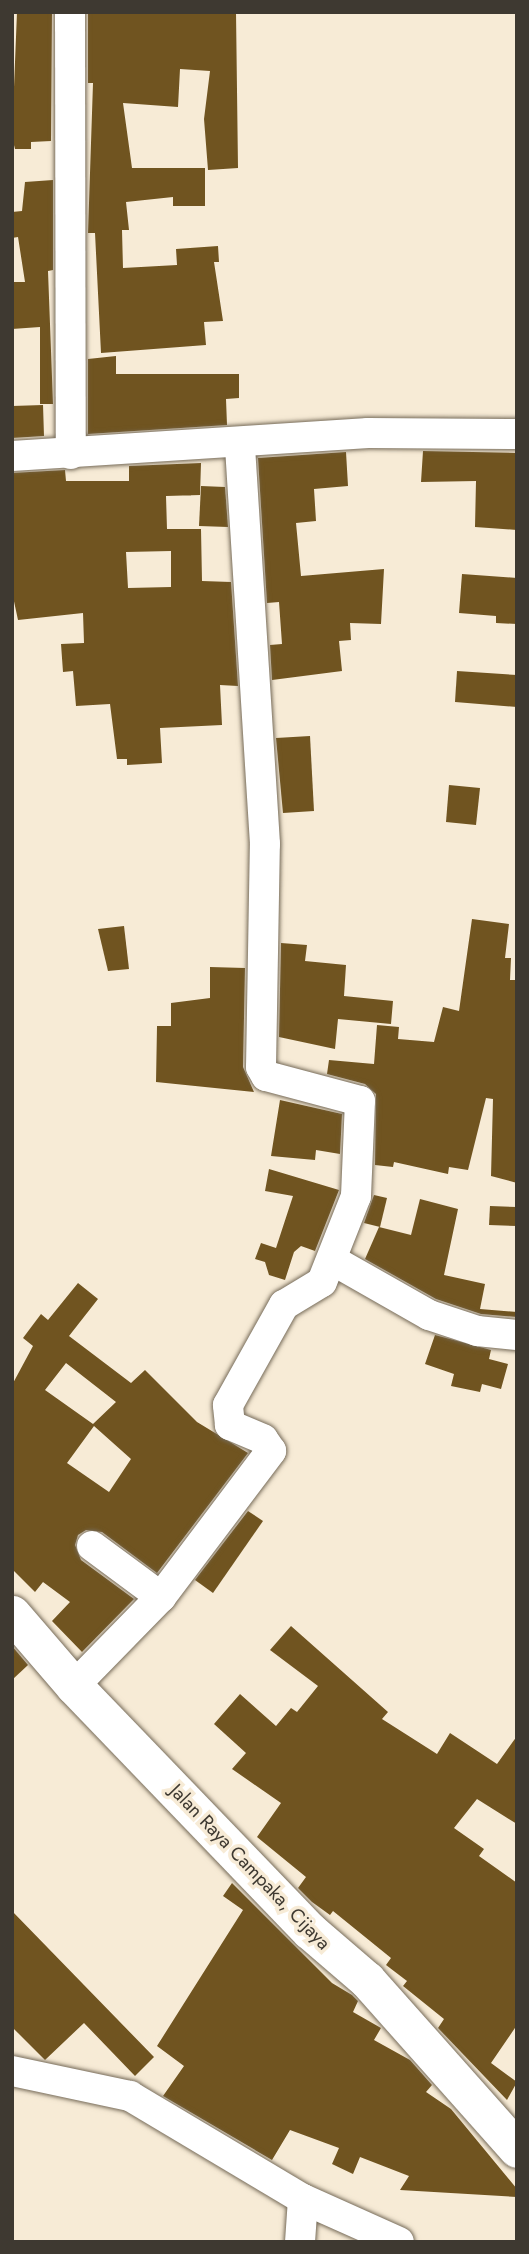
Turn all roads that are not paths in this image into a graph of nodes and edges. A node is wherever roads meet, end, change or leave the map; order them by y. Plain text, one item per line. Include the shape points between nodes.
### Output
1 (69, 12) edge
2 (517, 434) edge
3 (240, 444) junction
4 (71, 454) junction
5 (12, 456) edge
6 (334, 1262) junction
7 (517, 1335) edge
8 (92, 1546) dead end
9 (161, 1597) junction
10 (12, 1614) edge
11 (74, 1686) junction
12 (12, 2071) edge
13 (517, 2149) edge
14 (303, 2199) junction
15 (300, 2242) edge
16 (399, 2242) edge

1 - 4 street
2 - 3 street via 368,433
3 - 4 street
3 - 6 street via 265,844 261,1067 266,1076 358,1098 362,1106 356,1196
4 - 5 street
6 - 7 street via 429,1315 477,1331
6 - 9 street via 322,1282 284,1306 228,1405 230,1425 263,1439 271,1451
8 - 9 street
9 - 11 street
10 - 11 main road, Jalan Raya Campaka, Cijaya
11 - 13 main road, Jalan Raya Campaka, Cijaya via 310,1931 367,1980
12 - 14 street via 130,2096
14 - 15 street
14 - 16 street

